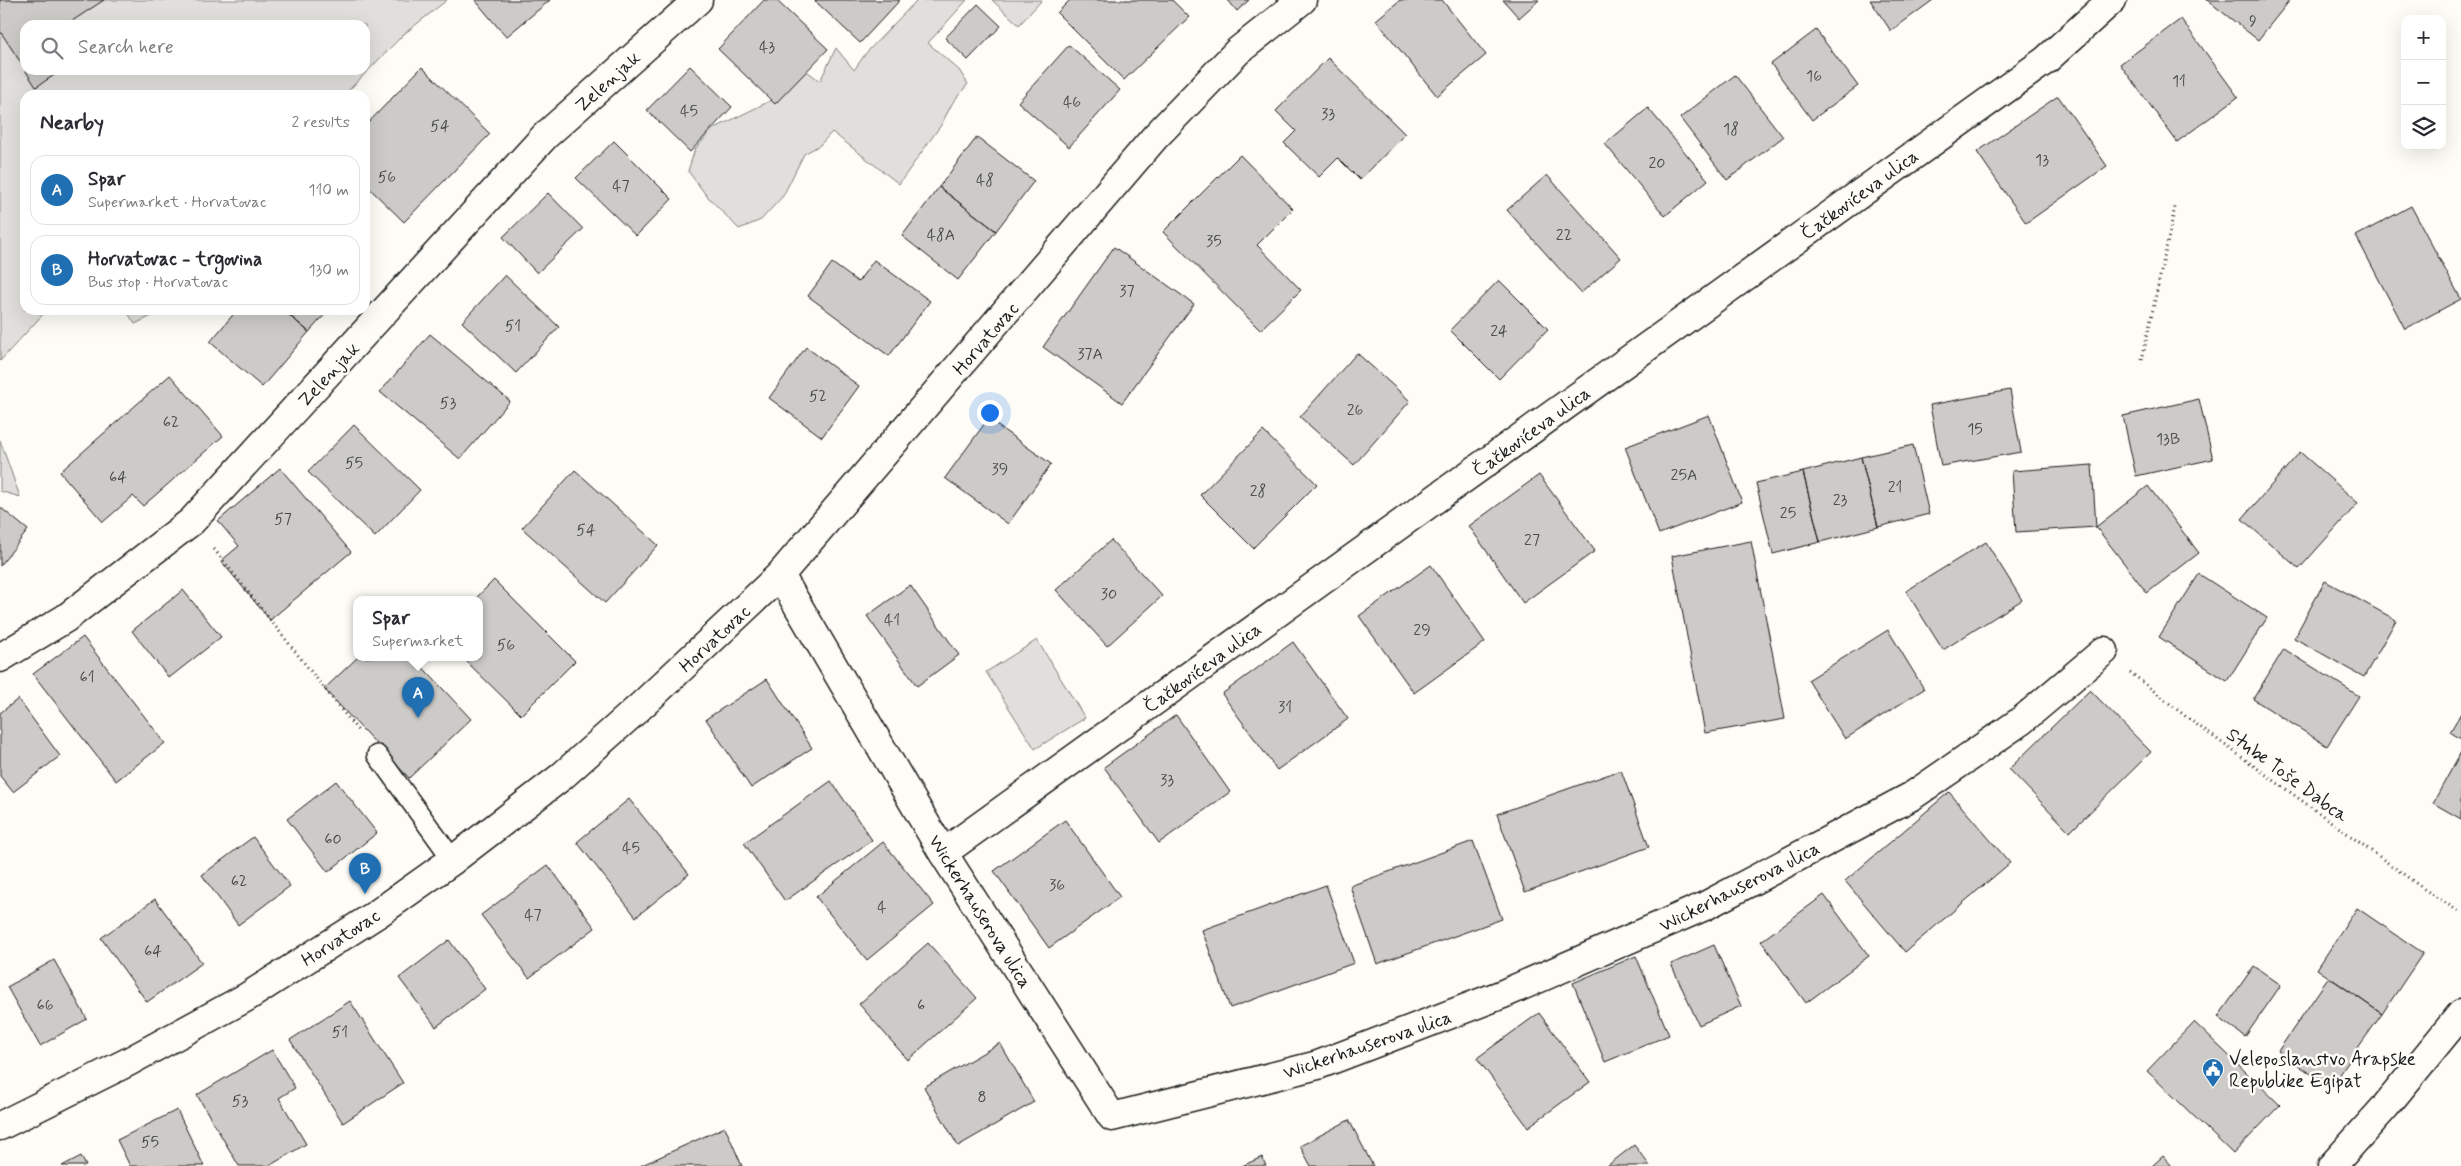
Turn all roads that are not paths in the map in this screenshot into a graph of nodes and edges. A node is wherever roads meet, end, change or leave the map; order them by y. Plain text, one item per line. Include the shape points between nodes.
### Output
1 (698, 0) edge
2 (1302, 0) edge
3 (2112, 0) edge
4 (780, 575) junction
5 (2104, 651) road end
6 (0, 658) edge
7 (377, 756) road end
8 (943, 853) junction
9 (453, 860) junction
10 (2461, 1014) edge
11 (0, 1126) edge
12 (2332, 1166) edge

1 - 6 street, Zelenjak via 545,136 192,521 66,618
2 - 4 street, Horvatovac via 1238,52 1155,137
3 - 8 street, Čačkovićeva ulica via 2046,60
4 - 8 street, Wickerhauserova ulica
4 - 9 street, Horvatovac via 561,777
5 - 8 street, Wickerhauserova ulica via 2021,721 1912,796 1705,906 1502,994 1318,1065 1112,1117
7 - 9 lane
9 - 11 street, Horvatovac via 377,914 246,997 128,1062
10 - 12 street

